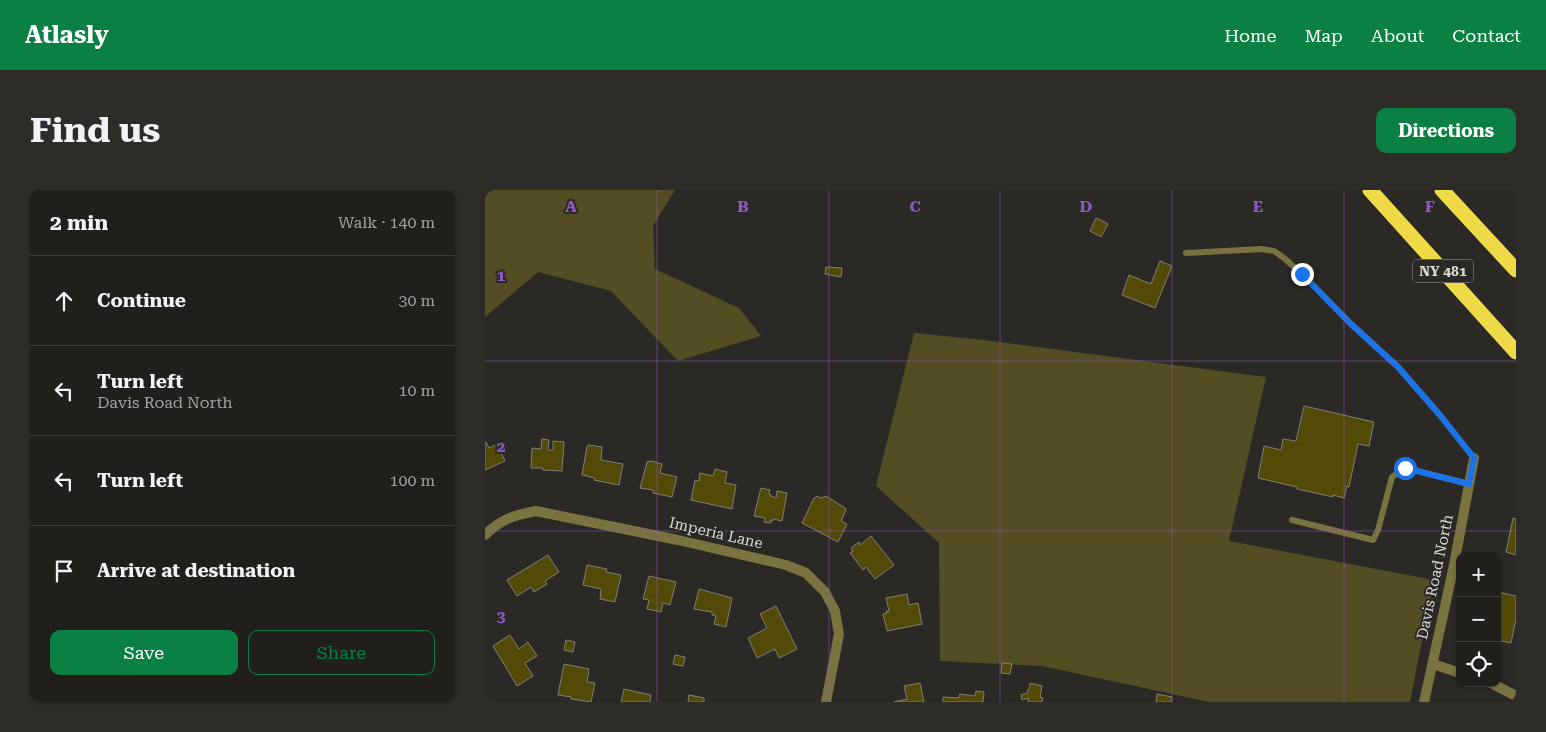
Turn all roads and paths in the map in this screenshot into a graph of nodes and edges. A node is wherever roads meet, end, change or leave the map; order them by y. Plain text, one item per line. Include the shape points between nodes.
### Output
1 (1370, 190) edge
2 (1443, 190) edge
3 (1186, 253) dead end
4 (1516, 270) edge
5 (1516, 352) edge
6 (1474, 458) joint
7 (1469, 484) junction
8 (1292, 520) dead end
9 (485, 535) edge
10 (1433, 664) junction
11 (1456, 672) edge
12 (1500, 687) edge
13 (1516, 696) edge
14 (826, 702) edge
15 (1424, 702) edge

1 - 5 highway, NY 481
2 - 4 highway
3 - 6 lane via 1262,249 1284,258 1398,367
6 - 7 street, Davis Road North
7 - 8 lane via 1405,468 1392,476 1373,540
7 - 10 street, Davis Road North
9 - 14 street, Imperia Lane via 495,525 514,515 536,512 678,540 786,565 806,573 825,592 835,611 839,634
10 - 11 street
10 - 15 street, Davis Road North
12 - 13 street

